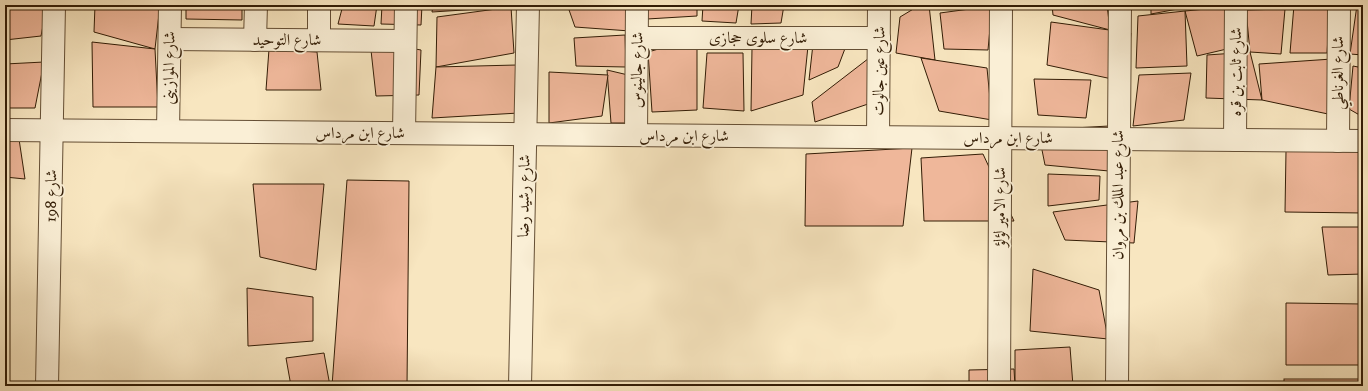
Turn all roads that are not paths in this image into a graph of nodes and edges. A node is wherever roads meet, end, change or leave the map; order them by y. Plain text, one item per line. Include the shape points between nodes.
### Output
1 (54, 5) edge
2 (170, 5) edge
3 (256, 5) edge
4 (320, 5) edge
5 (406, 5) edge
6 (528, 5) edge
7 (637, 5) edge
8 (880, 5) edge
9 (1001, 5) edge
10 (1120, 5) edge
11 (1236, 5) edge
12 (1339, 5) edge
13 (637, 38) junction
14 (879, 38) junction
15 (170, 39) junction
16 (255, 40) junction
17 (319, 40) junction
18 (405, 41) junction
19 (5, 130) edge
20 (52, 130) junction
21 (168, 131) junction
22 (404, 133) junction
23 (526, 134) junction
24 (636, 135) junction
25 (878, 137) junction
26 (1000, 138) junction
27 (1119, 139) junction
28 (1235, 140) junction
29 (1338, 141) junction
30 (1363, 141) edge
31 (48, 386) edge
32 (520, 386) edge
33 (998, 386) edge
34 (1117, 386) edge

1 - 20 street, شارع 198
2 - 15 street, شارع الموازينى
3 - 16 street
4 - 17 street
5 - 18 street
6 - 23 street, شارع رشيد رضا
7 - 13 street, شارع جالينوس
8 - 14 street, شارع عين جالوت
9 - 26 street, شارع الامير لؤلؤ
10 - 27 street, شارع عبد الملك بن مروان
11 - 28 street, شارع ثابت بن قره
12 - 29 street, شارع الغرناطي
13 - 14 street, شارع سلوى حجازى
13 - 24 street, شارع جالينوس
14 - 25 street, شارع عين جالوت
15 - 16 street, شارع التوحيد
15 - 21 street, شارع الموازينى
16 - 17 street, شارع التوحيد
17 - 18 street, شارع التوحيد
18 - 22 street
19 - 20 street, شارع ابن مرداس
20 - 21 street, شارع ابن مرداس
20 - 31 street, شارع 198
21 - 22 street, شارع ابن مرداس
22 - 23 street, شارع ابن مرداس
23 - 24 street, شارع ابن مرداس
23 - 32 street, شارع رشيد رضا
24 - 25 street, شارع ابن مرداس
25 - 26 street, شارع ابن مرداس
26 - 27 street, شارع ابن مرداس
26 - 33 street, شارع الامير لؤلؤ
27 - 28 street, شارع ابن مرداس
27 - 34 street, شارع عبد الملك بن مروان
28 - 29 street, شارع ابن مرداس
29 - 30 street, شارع ابن مرداس

